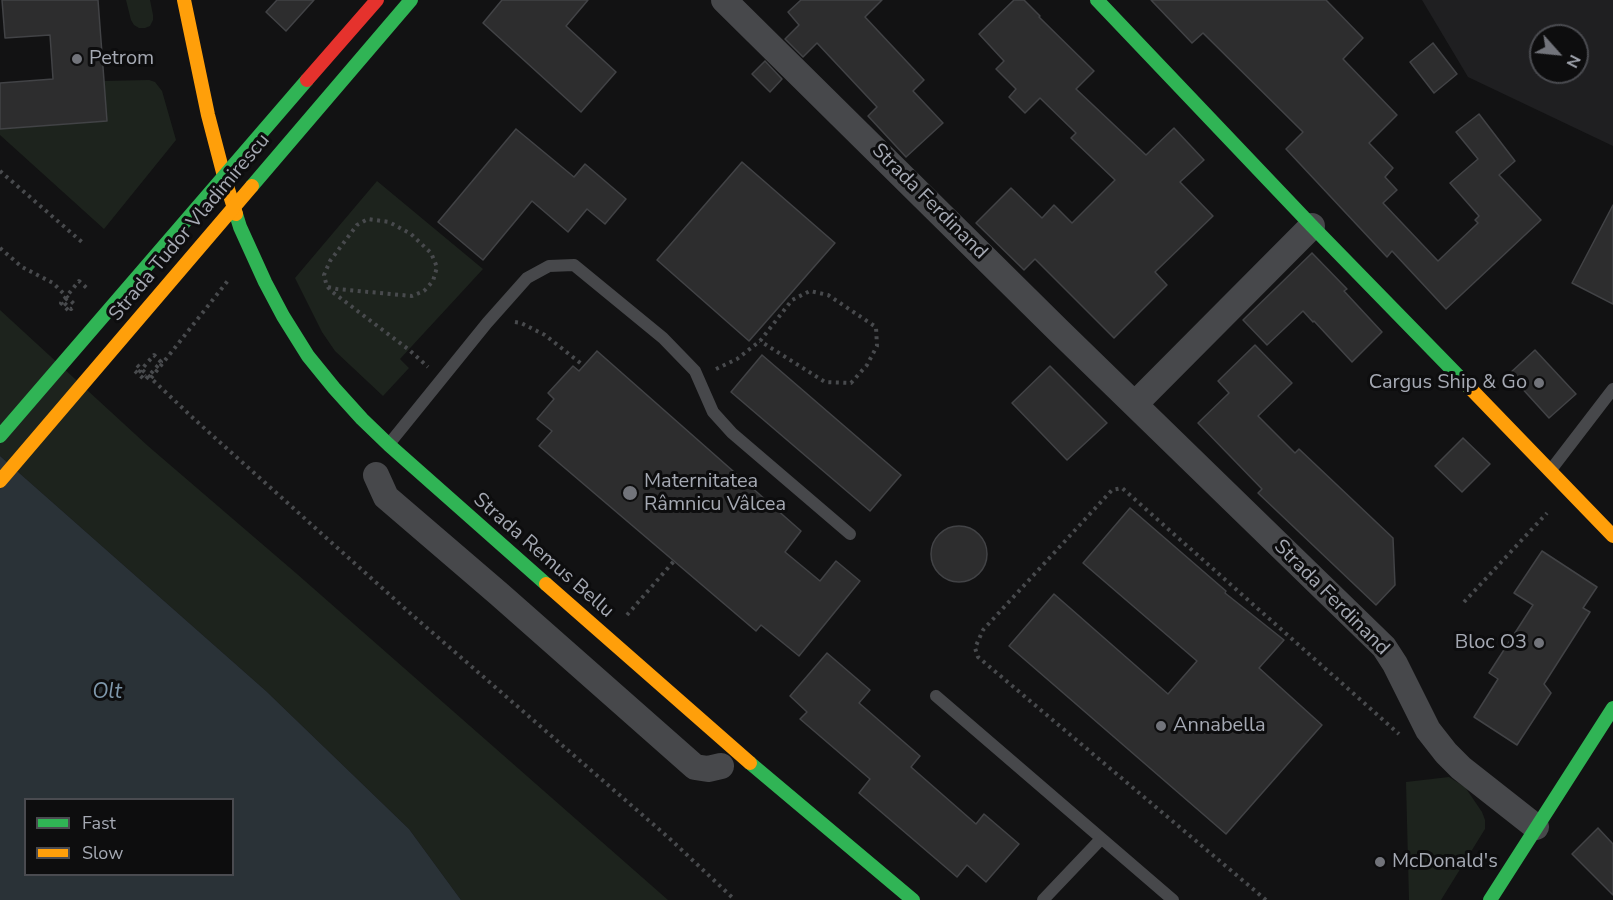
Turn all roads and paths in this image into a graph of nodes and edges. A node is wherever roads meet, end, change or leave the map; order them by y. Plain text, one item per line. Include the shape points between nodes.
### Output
1 (184, 0) edge
2 (377, 0) edge
3 (411, 0) edge
4 (724, 0) edge
5 (1097, 0) edge
6 (0, 171) edge
7 (1312, 226) junction
8 (83, 243) dead end
9 (0, 248) edge
10 (250, 251) junction
11 (328, 287) junction
12 (82, 296) dead end
13 (76, 304) dead end
14 (74, 314) dead end
15 (488, 323) junction
16 (760, 341) junction
17 (134, 362) dead end
18 (584, 366) dead end
19 (132, 368) dead end
20 (695, 370) junction
21 (151, 378) junction
22 (442, 380) junction
23 (1613, 389) edge
24 (1135, 404) junction
25 (0, 436) edge
26 (388, 445) junction
27 (1550, 472) junction
28 (376, 475) dead end
29 (0, 481) edge
30 (1568, 490) junction
31 (850, 534) dead end
32 (1613, 536) edge
33 (674, 561) dead end
34 (1464, 602) dead end
35 (625, 617) dead end
36 (936, 696) dead end
37 (1613, 708) edge
38 (1400, 736) dead end
39 (721, 766) dead end
40 (1536, 827) junction
41 (1101, 839) junction
42 (735, 900) edge
43 (913, 900) edge
44 (1043, 900) edge
45 (1173, 900) edge
46 (1266, 900) edge
47 (1490, 900) edge

1 - 10 main road, Strada Remus Bellu via 200,84 225,180
2 - 25 main road, Strada Tudor Vladimirescu, bridge
3 - 29 main road, Strada Tudor Vladimirescu, bridge
4 - 24 street, Strada Ferdinand
5 - 7 main road
6 - 8 path
7 - 24 street
7 - 27 main road
9 - 13 path
10 - 21 path
10 - 26 main road, Strada Remus Bellu via 308,356
11 - 11 path via 324,275 330,261 357,225 368,219 389,222 411,234 431,253 437,267 433,281 412,296
11 - 22 path
12 - 14 path via 88,289 79,282 61,303
15 - 18 path via 521,323 545,335
15 - 20 lane via 527,278 549,266 574,264
15 - 22 lane
16 - 16 path via 792,300 810,291 828,295 876,327 877,346 851,383 825,382
16 - 20 path via 712,371
17 - 21 path
19 - 21 path via 145,380 150,374 156,368 161,362 154,355 140,371 147,378 149,380
20 - 31 lane via 713,412 732,433
21 - 42 path
22 - 26 lane
23 - 27 lane
24 - 40 street, Strada Ferdinand via 1384,647 1428,730 1446,753
26 - 43 main road, Strada Remus Bellu via 735,750
27 - 30 main road
28 - 39 street via 386,497 695,767
30 - 32 main road
30 - 34 path
33 - 35 path
36 - 41 lane
37 - 40 main road
38 - 46 path via 1122,488 1112,490 983,630 975,648 978,657
40 - 47 main road
41 - 44 lane
41 - 45 lane

